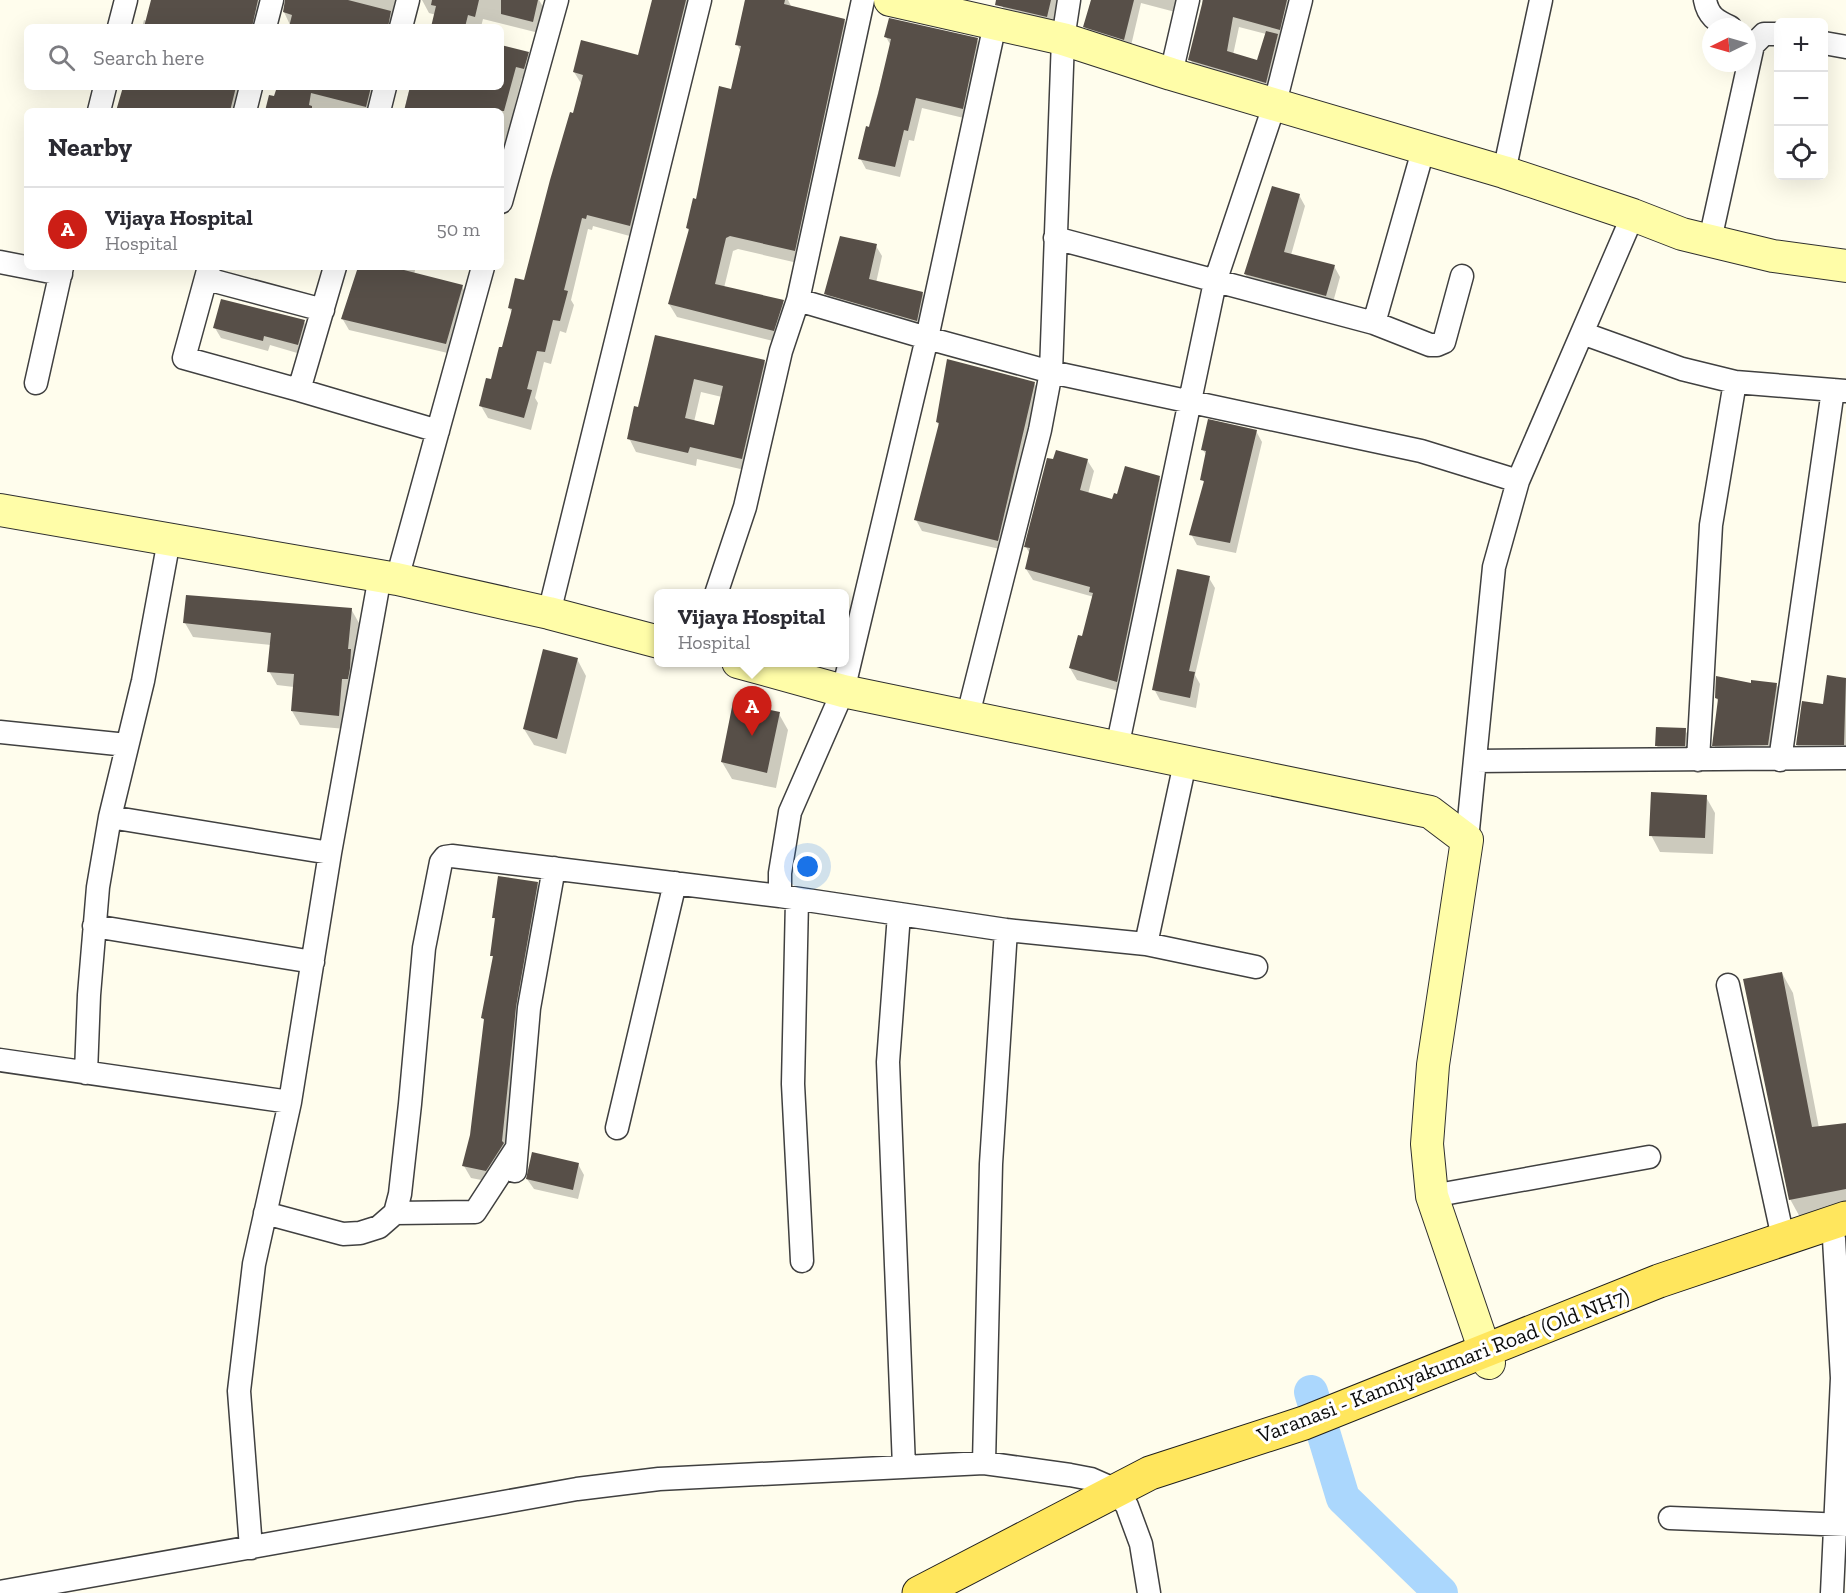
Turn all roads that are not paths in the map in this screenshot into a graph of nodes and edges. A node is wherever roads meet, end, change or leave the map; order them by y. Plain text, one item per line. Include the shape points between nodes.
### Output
1 (126, 0) edge
2 (272, 0) edge
3 (408, 0) edge
4 (556, 0) edge
5 (700, 0) edge
6 (863, 0) edge
7 (1069, 0) edge
8 (1188, 0) edge
9 (1301, 0) edge
10 (1705, 0) edge
11 (899, 1) edge
12 (1533, 2) edge
13 (1714, 18) edge
14 (120, 24) edge
15 (266, 24) edge
16 (402, 24) edge
17 (995, 24) junction
18 (1761, 36) edge
19 (1063, 39) junction
20 (1828, 44) edge
21 (1846, 47) edge
22 (1172, 74) junction
23 (104, 90) edge
24 (250, 90) edge
25 (384, 90) edge
26 (1275, 104) junction
27 (100, 108) edge
28 (246, 108) edge
29 (380, 108) edge
30 (1424, 147) junction
31 (1504, 172) junction
32 (504, 191) edge
33 (1633, 214) junction
34 (1055, 238) junction
35 (1710, 240) junction
36 (0, 262) edge
37 (24, 265) edge
38 (1846, 266) edge
39 (334, 270) edge
40 (482, 270) edge
41 (62, 271) edge
42 (208, 273) edge
43 (1462, 276) dead end
44 (1215, 282) junction
45 (798, 300) junction
46 (323, 310) junction
47 (1374, 323) junction
48 (1582, 333) junction
49 (927, 338) junction
50 (1051, 372) junction
51 (1735, 382) junction
52 (36, 383) dead end
53 (299, 390) junction
54 (1840, 391) edge
55 (1191, 401) junction
56 (438, 431) junction
57 (1518, 481) junction
58 (0, 510) edge
59 (169, 540) junction
60 (388, 578) junction
61 (718, 589) edge
62 (549, 613) junction
63 (654, 641) edge
64 (849, 666) edge
65 (753, 667) edge
66 (849, 667) edge
67 (843, 691) junction
68 (968, 715) junction
69 (0, 732) edge
70 (127, 745) junction
71 (1117, 748) junction
72 (1846, 758) edge
73 (1698, 760) junction
74 (1780, 760) junction
75 (1475, 761) junction
76 (1185, 763) junction
77 (110, 817) junction
78 (1467, 840) junction
79 (330, 853) junction
80 (554, 868) junction
81 (675, 884) junction
82 (788, 898) junction
83 (899, 914) junction
84 (94, 926) junction
85 (1006, 930) junction
86 (1146, 944) junction
87 (313, 962) junction
88 (1256, 967) dead end
89 (1728, 985) dead end
90 (0, 1060) edge
91 (86, 1073) junction
92 (290, 1102) junction
93 (617, 1128) dead end
94 (517, 1148) junction
95 (1649, 1157) dead end
96 (515, 1171) dead end
97 (1432, 1196) junction
98 (265, 1213) junction
99 (395, 1213) junction
100 (1842, 1231) edge
101 (1783, 1238) junction
102 (802, 1261) dead end
103 (1486, 1358) junction
104 (984, 1463) junction
105 (904, 1467) junction
106 (1122, 1498) junction
107 (1670, 1518) dead end
108 (1841, 1525) edge
109 (251, 1548) junction
110 (0, 1592) edge
111 (919, 1593) edge
112 (962, 1593) edge
113 (1149, 1593) edge
114 (1832, 1593) edge

1 - 14 street
2 - 15 street
3 - 16 street
4 - 32 street
5 - 62 street
6 - 45 street
7 - 19 street
8 - 22 street
9 - 26 street
10 - 13 street
11 - 17 street
12 - 31 street
17 - 19 street
17 - 49 street
18 - 35 street via 1753,45
19 - 22 street
19 - 34 street
20 - 21 street
22 - 26 street
23 - 27 street
24 - 28 street
25 - 29 street
26 - 30 street
26 - 44 street
30 - 31 street
30 - 47 street
31 - 33 street
33 - 35 street via 1682,234
33 - 48 street
34 - 44 street
34 - 50 street
35 - 38 street via 1773,256
36 - 37 street
39 - 46 street
40 - 56 street
41 - 52 street
42 - 46 street
42 - 53 street via 184,358
43 - 47 street via 1444,342 1430,345
44 - 47 street
44 - 55 street
45 - 49 street
45 - 61 street via 781,351 745,507
46 - 53 street
48 - 51 street via 1682,369
48 - 57 street
49 - 50 street
49 - 64 street
50 - 55 street
50 - 68 street
51 - 54 street
51 - 73 street via 1711,525
53 - 56 street
54 - 74 street
55 - 57 street via 1421,452
55 - 71 street
56 - 60 street
57 - 75 street via 1494,567
58 - 59 street
59 - 60 street
59 - 70 street
60 - 62 street
60 - 79 street
62 - 63 street
65 - 67 street
66 - 67 street
67 - 68 street
67 - 82 street via 790,812 780,873
68 - 71 street
69 - 70 street
70 - 77 street
71 - 76 street
72 - 74 street
73 - 74 street
73 - 75 street
75 - 78 street
76 - 78 street via 1430,812
76 - 86 street
77 - 79 street
77 - 84 street
78 - 97 street via 1432,1065 1427,1144
79 - 87 street
80 - 81 street
80 - 94 street via 528,1008
80 - 99 street via 453,856 441,862 424,948
81 - 82 street
81 - 93 street
82 - 83 street
82 - 102 street
83 - 85 street
83 - 105 street via 888,1062
84 - 87 street
84 - 91 street
85 - 86 street
85 - 104 street via 991,1164
86 - 88 street
87 - 92 street
89 - 101 street
90 - 91 street
91 - 92 street
92 - 98 street
94 - 96 street
94 - 99 street via 475,1212
95 - 97 street
97 - 103 street
98 - 99 street via 343,1234 380,1227
98 - 109 street via 254,1264 238,1391
100 - 101 main road, Varanasi - Kanniyakumari Road (Old NH7)
100 - 103 main road, Varanasi - Kanniyakumari Road (Old NH7)
100 - 108 street
101 - 103 main road, Varanasi - Kanniyakumari Road (Old NH7) via 1659,1281
103 - 106 main road, Varanasi - Kanniyakumari Road (Old NH7) via 1306,1431 1150,1473
104 - 105 street
104 - 106 street via 1091,1479
105 - 109 street via 636,1482
106 - 111 main road, Varanasi - Kanniyakumari Road (Old NH7)
106 - 112 main road, Varanasi - Kanniyakumari Road (Old NH7)
106 - 113 street via 1141,1544
107 - 108 street
108 - 114 street
109 - 110 street

